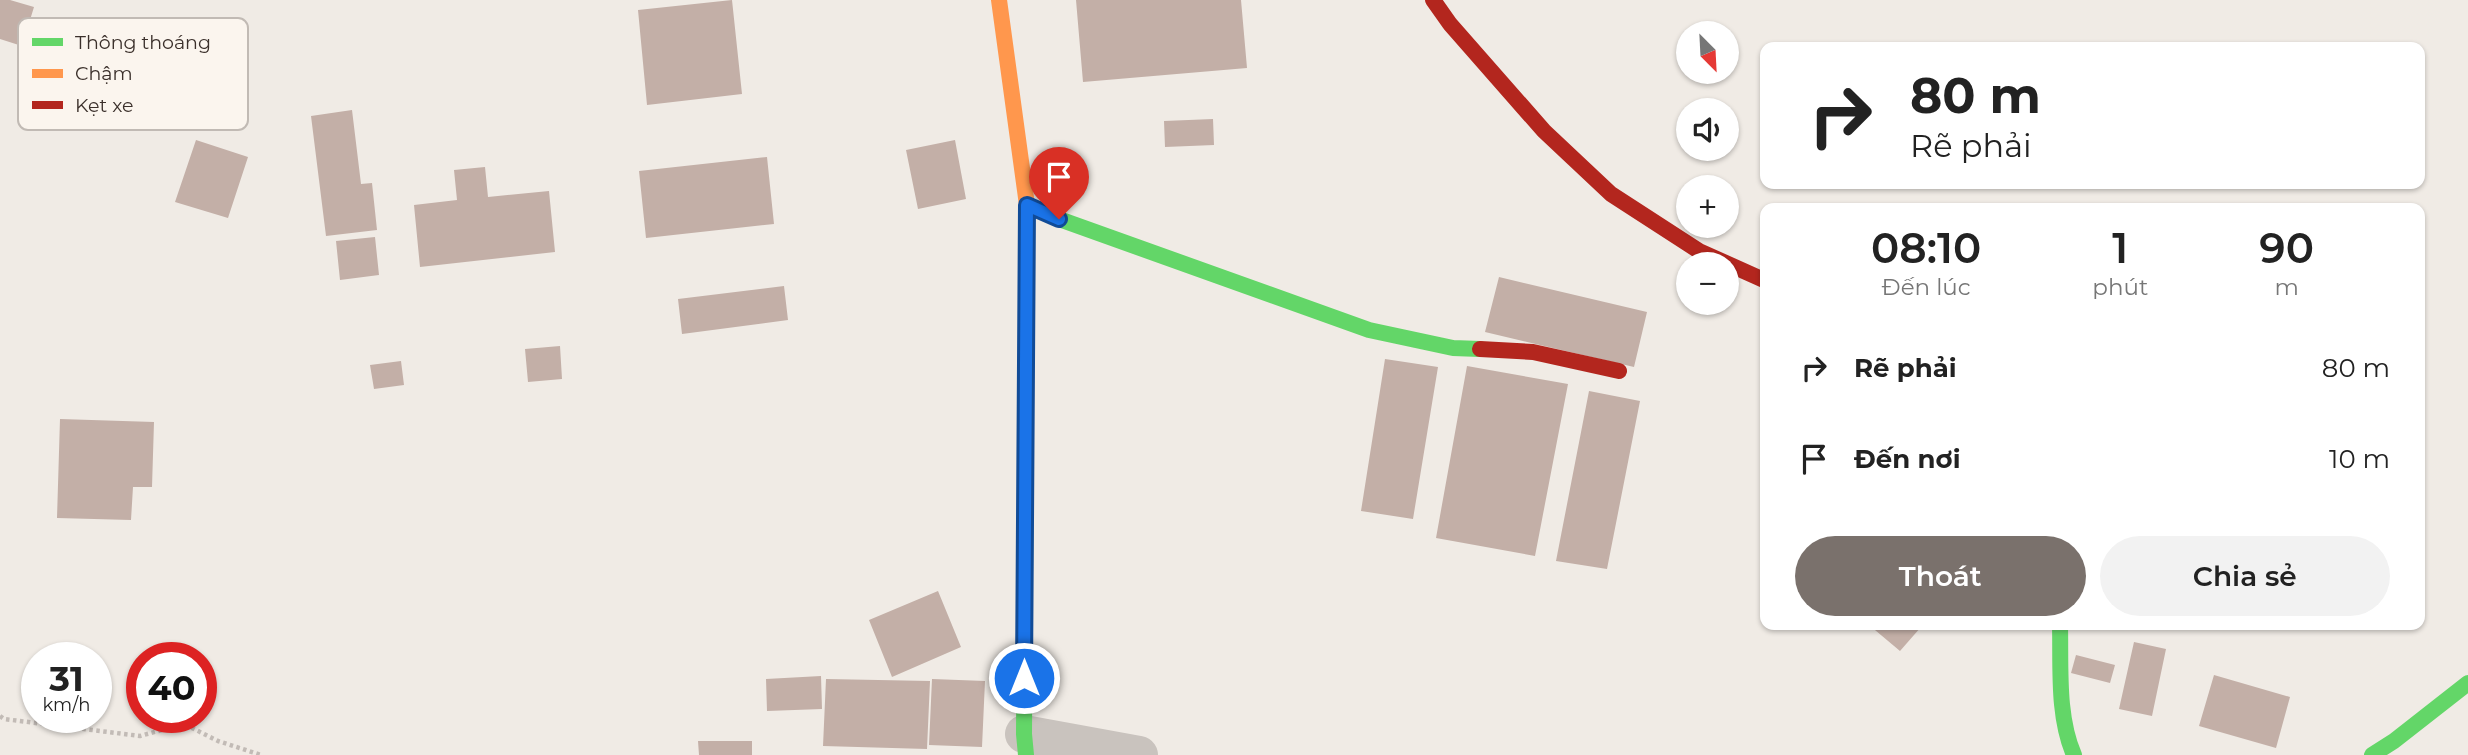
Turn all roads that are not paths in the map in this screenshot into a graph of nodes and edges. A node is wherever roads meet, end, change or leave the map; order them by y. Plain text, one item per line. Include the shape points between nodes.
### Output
1 (999, 0) edge
2 (1433, 0) edge
3 (1027, 205) junction
4 (1760, 278) edge
5 (1619, 371) dead end
6 (2060, 630) edge
7 (2468, 683) edge
8 (1025, 744) edge
9 (1139, 755) edge
10 (2074, 755) edge
11 (2372, 755) edge

1 - 3 street
2 - 4 street via 1544,131 1611,194 1699,251
3 - 5 street via 1370,330 1453,348 1533,352
3 - 8 street
6 - 10 street via 2065,717
7 - 11 street
8 - 9 street

